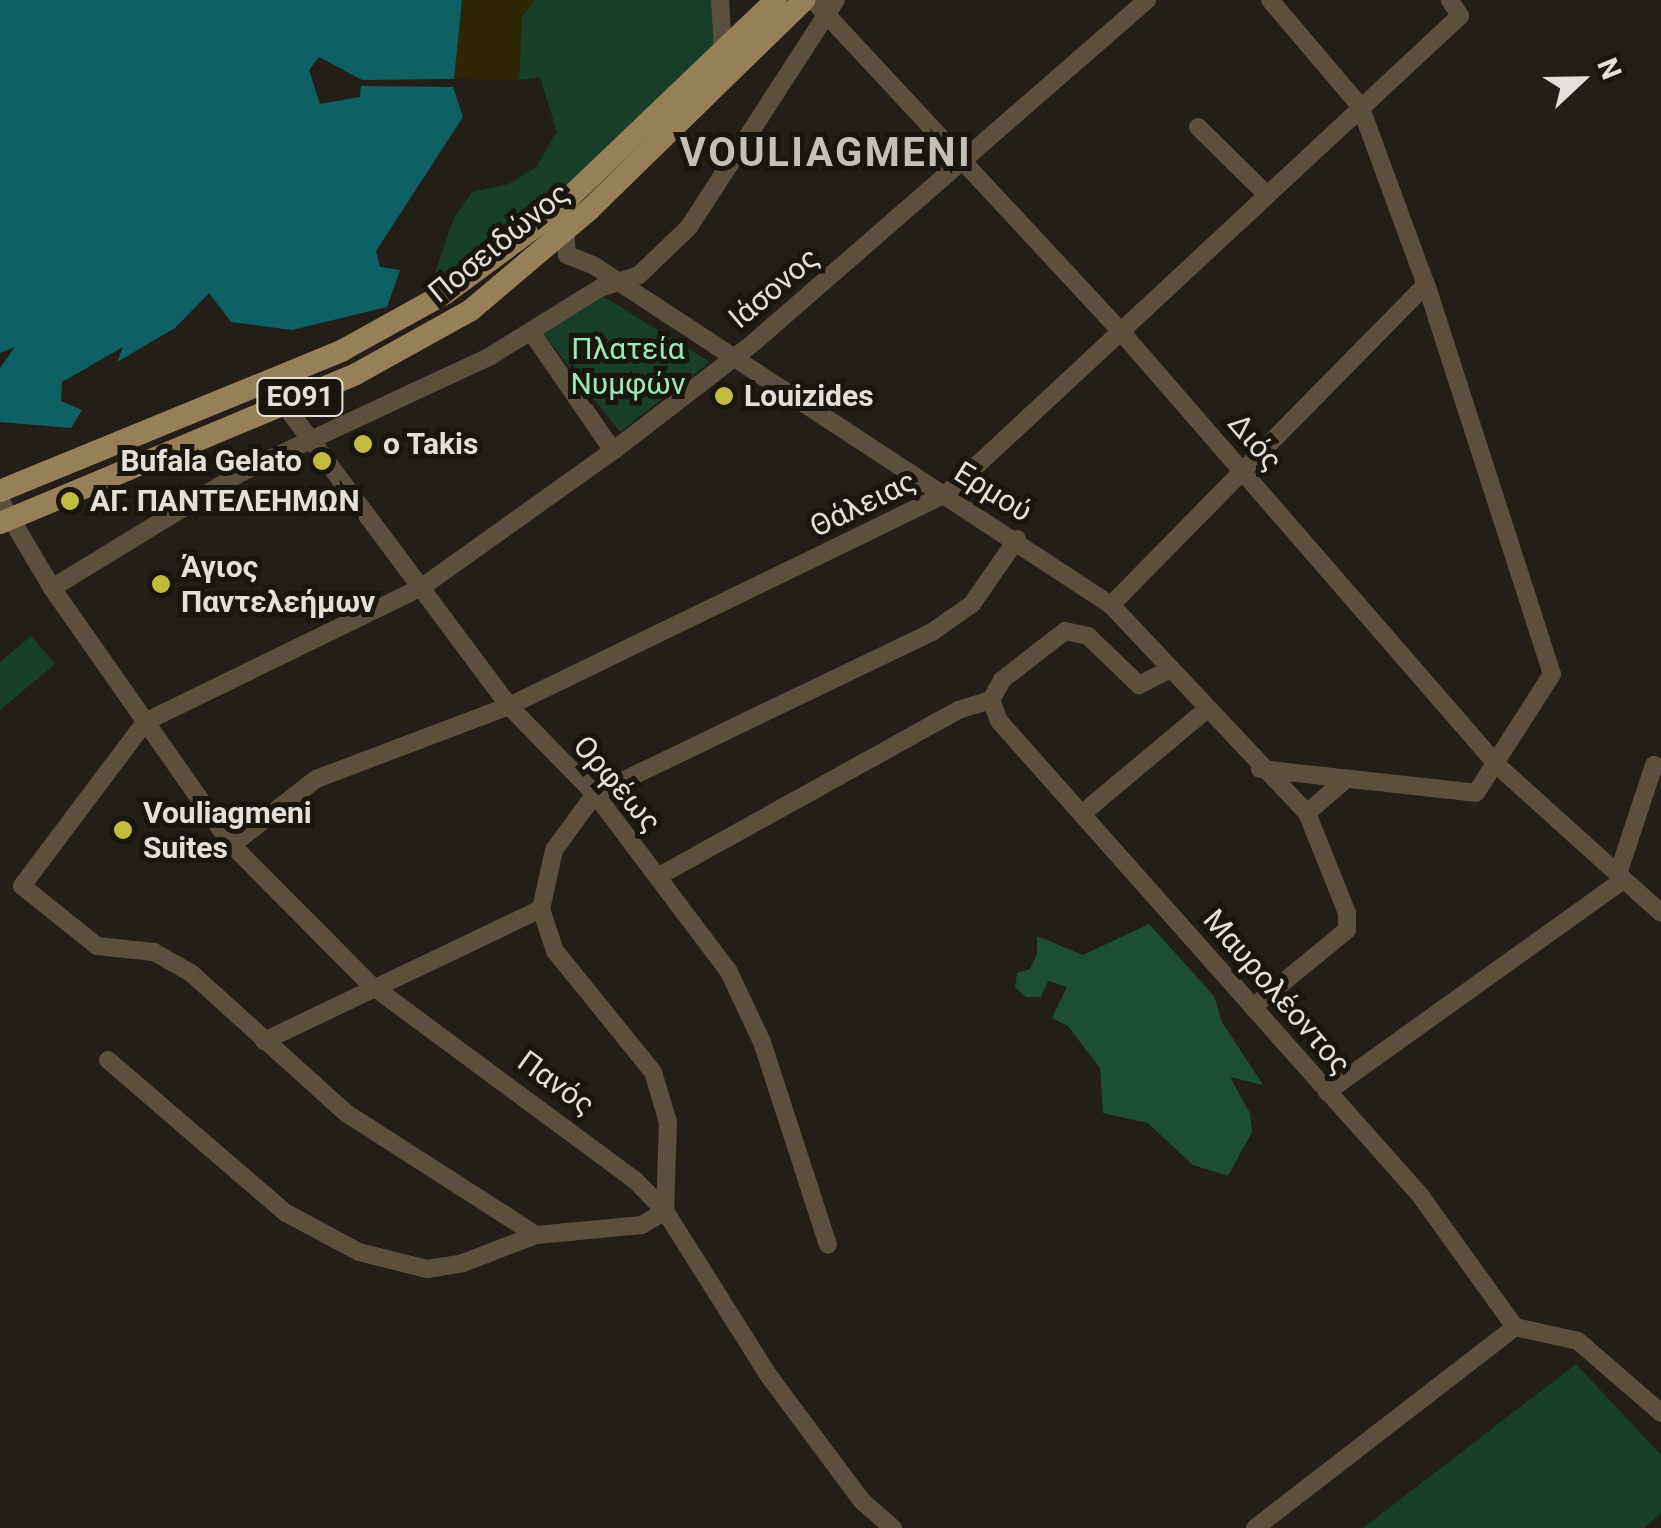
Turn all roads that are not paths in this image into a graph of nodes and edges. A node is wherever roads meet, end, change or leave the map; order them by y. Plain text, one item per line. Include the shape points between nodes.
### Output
1 (720, 0) edge
2 (776, 0) edge
3 (804, 0) edge
4 (813, 0) edge
5 (1148, 0) edge
6 (1270, 0) edge
7 (1455, 8) edge
8 (833, 9) edge
9 (723, 49) junction
10 (1360, 106) junction
11 (1198, 126) dead end
12 (961, 162) junction
13 (1266, 194) junction
14 (558, 223) junction
15 (1426, 285) junction
16 (620, 286) junction
17 (532, 334) junction
18 (1122, 334) junction
19 (726, 357) junction
20 (284, 404) junction
21 (311, 438) junction
22 (613, 451) junction
23 (1244, 471) junction
24 (0, 492) edge
25 (946, 494) junction
26 (3, 513) edge
27 (1017, 539) junction
28 (422, 587) junction
29 (52, 588) junction
30 (1111, 605) junction
31 (1171, 669) junction
32 (990, 700) junction
33 (510, 706) junction
34 (1206, 710) junction
35 (145, 722) junction
36 (1498, 766) junction
37 (1654, 766) dead end
38 (1260, 770) junction
39 (1344, 781) junction
40 (595, 794) junction
41 (1084, 812) junction
42 (1307, 813) junction
43 (232, 845) junction
44 (658, 876) junction
45 (1620, 877) junction
46 (541, 910) junction
47 (1661, 913) edge
48 (371, 986) junction
49 (1253, 1007) junction
50 (264, 1041) junction
51 (108, 1060) dead end
52 (1326, 1092) junction
53 (664, 1211) junction
54 (536, 1235) junction
55 (828, 1244) dead end
56 (1515, 1327) junction
57 (1661, 1412) edge
58 (893, 1528) edge
59 (1255, 1528) edge

1 - 9 street
2 - 9 main road, Ποσειδώνος / ΕΟ91
3 - 14 main road, Ποσειδώνος / ΕΟ91
4 - 8 street, Διός
5 - 12 street, Ιάσονος
6 - 10 street
7 - 10 street, Θάλειας
8 - 12 street, Διός
8 - 16 street via 689,227
9 - 14 main road, Ποσειδώνος / ΕΟ91
10 - 13 street, Θάλειας
10 - 15 street
11 - 13 street
12 - 18 street, Διός
12 - 19 street, Ιάσονος
13 - 18 street, Θάλειας
14 - 16 street, Ερμού via 584,262
14 - 20 main road, Ποσειδώνος / ΕΟ91 via 456,320
14 - 24 main road, Ποσειδώνος / ΕΟ91 via 379,332
15 - 23 street
15 - 36 street via 1552,674
16 - 17 street
16 - 19 street, Ερμού
17 - 21 street
17 - 22 street
18 - 23 street, Διός
18 - 25 street, Θάλειας
19 - 22 street, Ιάσονος
19 - 25 street, Ερμού
20 - 21 street, Ορφέως
20 - 26 main road, Ποσειδώνος / ΕΟ91
21 - 28 street, Ορφέως
21 - 29 street via 242,472
22 - 28 street, Ιάσονος
23 - 30 street
23 - 36 street, Διός
25 - 27 street, Ερμού
25 - 33 street, Θάλειας
26 - 29 street, Ποσειδώνος
27 - 30 street, Ερμού
27 - 40 street via 972,604 932,632
28 - 33 street, Ορφέως
28 - 35 street, Ιάσονος
29 - 35 street, Ποσειδώνος
30 - 31 street, Ερμού
31 - 32 street via 1139,685 1088,636 1065,631 1002,680
31 - 34 street, Ερμού
32 - 41 street, Μαυρολέοντος via 999,721
32 - 44 street via 958,710
33 - 40 street, Ορφέως
33 - 43 street, Θάλειας via 316,779
34 - 38 street, Ερμού
34 - 41 street
35 - 43 street, Πανός
35 - 50 street via 22,886 97,946 154,952 191,973
36 - 39 street via 1466,796
36 - 45 street, Διός
37 - 45 street
38 - 39 street
38 - 42 street, Ερμού
39 - 42 street
40 - 44 street, Ορφέως
40 - 46 street via 554,850
41 - 49 street, Μαυρολέοντος
42 - 49 street via 1347,913 1347,930
43 - 48 street, Πανός
44 - 55 street, Ορφέως via 747,1004
45 - 47 street, Διός
45 - 52 street
46 - 48 street
46 - 53 street via 555,951 576,982 653,1072 668,1122
48 - 50 street
48 - 53 street, Πανός via 576,1130
49 - 52 street, Μαυρολέοντος
50 - 54 street via 346,1113
51 - 54 street via 286,1213 359,1252 428,1269
52 - 56 street, Μαυρολέοντος via 1433,1210
53 - 54 street via 642,1224
53 - 58 street, Πανός via 769,1376 862,1500
56 - 57 street via 1578,1341
56 - 59 street

